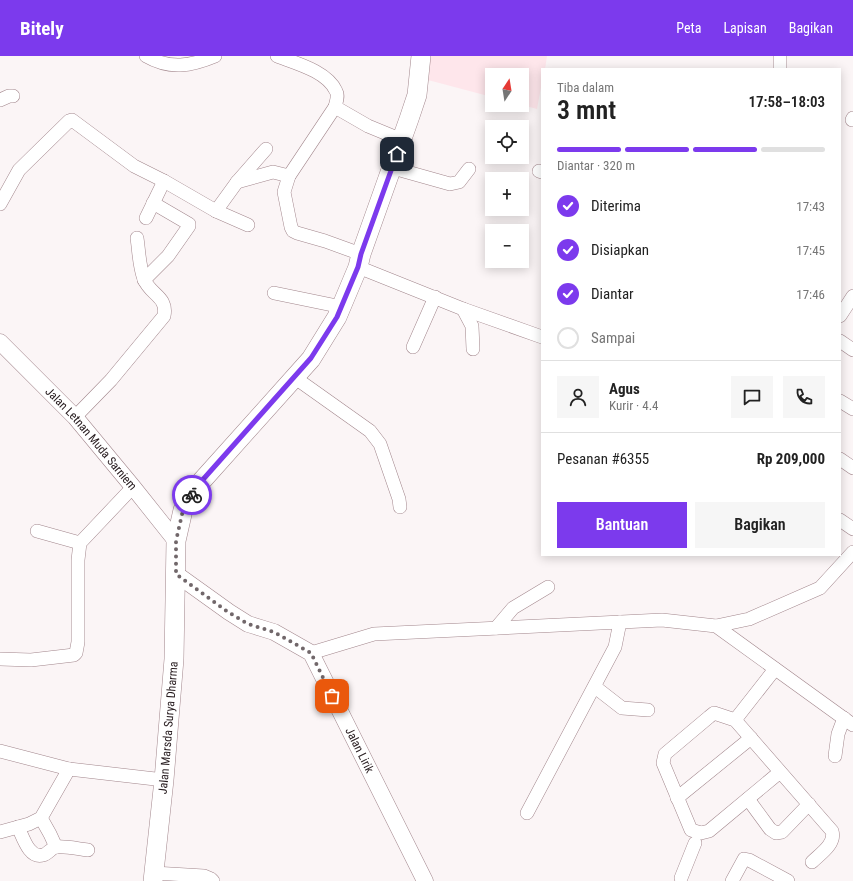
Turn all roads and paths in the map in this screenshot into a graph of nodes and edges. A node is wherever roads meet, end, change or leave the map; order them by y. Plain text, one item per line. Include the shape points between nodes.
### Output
1 (146, 56) edge
2 (215, 56) edge
3 (277, 56) edge
4 (421, 56) edge
5 (780, 56) edge
6 (780, 68) edge
7 (335, 106) junction
8 (402, 140) junction
9 (266, 149) dead end
10 (392, 168) junction
11 (469, 169) dead end
12 (289, 176) junction
13 (164, 181) junction
14 (237, 182) junction
15 (0, 204) edge
16 (153, 204) junction
17 (216, 211) junction
18 (146, 218) dead end
19 (248, 225) dead end
20 (137, 238) dead end
21 (360, 260) junction
22 (144, 280) junction
23 (274, 293) dead end
24 (853, 296) edge
25 (435, 297) junction
26 (342, 307) junction
27 (463, 309) junction
28 (841, 314) edge
29 (541, 337) edge
30 (0, 342) edge
31 (841, 343) edge
32 (413, 347) dead end
33 (473, 349) dead end
34 (853, 350) edge
35 (294, 377) junction
36 (841, 402) edge
37 (853, 409) edge
38 (74, 417) junction
39 (841, 460) edge
40 (853, 468) edge
41 (133, 487) junction
42 (400, 507) dead end
43 (841, 521) edge
44 (853, 528) edge
45 (37, 530) dead end
46 (176, 541) junction
47 (80, 543) junction
48 (853, 552) edge
49 (176, 574) junction
50 (548, 587) dead end
51 (620, 622) junction
52 (716, 626) junction
53 (496, 628) junction
54 (311, 653) junction
55 (0, 660) edge
56 (775, 669) junction
57 (595, 687) junction
58 (648, 710) dead end
59 (735, 720) junction
60 (848, 722) edge
61 (751, 738) junction
62 (0, 751) edge
63 (835, 756) dead end
64 (69, 769) junction
65 (780, 772) junction
66 (164, 780) junction
67 (677, 798) junction
68 (748, 799) junction
69 (809, 804) junction
70 (527, 813) dead end
71 (41, 818) junction
72 (18, 827) junction
73 (0, 832) edge
74 (695, 843) dead end
75 (56, 847) junction
76 (88, 850) dead end
77 (812, 862) dead end
78 (153, 877) edge
79 (682, 880) edge
80 (213, 881) edge
81 (425, 881) edge
82 (732, 881) edge
83 (788, 881) edge

1 - 2 street via 165,65 175,66 184,66
3 - 7 street via 318,73 326,79 336,91
4 - 8 highway, Jalan Marsda Surya Dharma via 417,94
5 - 6 street
7 - 8 street via 368,126
7 - 12 street
8 - 10 highway, Jalan Marsda Surya Dharma
9 - 14 street
10 - 11 street via 450,184 458,182
10 - 21 highway, Jalan Marsda Surya Dharma
12 - 14 street via 273,172
12 - 21 street via 284,192 293,231
13 - 15 street via 139,169 72,120 19,170
13 - 16 street
13 - 17 street
14 - 17 street
16 - 18 street
16 - 22 street via 189,226 168,256
17 - 19 street
20 - 22 street
21 - 25 street
21 - 26 highway, Jalan Marsda Surya Dharma
22 - 38 street via 164,303 164,316 111,380
23 - 26 street
24 - 28 street
25 - 27 street
25 - 32 street
26 - 35 highway, Jalan Marsda Surya Dharma via 311,358
27 - 29 street
27 - 33 street via 472,326
30 - 38 main road, Jalan Letnan Muda Sarniem
31 - 34 street
35 - 42 street via 370,431 380,444 394,481
35 - 46 highway, Jalan Marsda Surya Dharma via 199,484 183,510
36 - 37 street
38 - 41 main road, Jalan Letnan Muda Sarniem
39 - 40 street
41 - 46 main road, Jalan Letnan Muda Sarniem
41 - 47 street
43 - 44 street
45 - 47 street
46 - 49 highway, Jalan Marsda Surya Dharma
47 - 55 street via 77,652 74,655 31,660
48 - 52 street via 820,588 749,619
49 - 54 main road via 248,624 274,632
49 - 66 highway, Jalan Marsda Surya Dharma via 174,659
50 - 53 street via 513,608
51 - 52 street via 662,620
51 - 53 street
51 - 57 street via 615,647
52 - 56 street
53 - 54 street via 374,634
54 - 81 main road, Jalan Lirik
56 - 59 street
56 - 60 street
57 - 58 street via 622,708
57 - 70 street
59 - 61 street
59 - 67 street via 714,714 665,754 663,763
60 - 63 street via 838,734
61 - 65 street
61 - 67 street
62 - 64 street
64 - 66 street
64 - 71 street
65 - 68 street
65 - 69 street
66 - 78 highway, Jalan Marsda Surya Dharma
67 - 68 street via 692,830 701,833 709,831
68 - 69 street via 770,829 776,833 782,832
69 - 77 street via 834,836 832,843
71 - 72 street
71 - 75 street
72 - 73 street
72 - 75 street via 30,850 36,855 44,855
74 - 79 street
75 - 76 street
78 - 80 street via 204,876
82 - 83 street via 744,859

